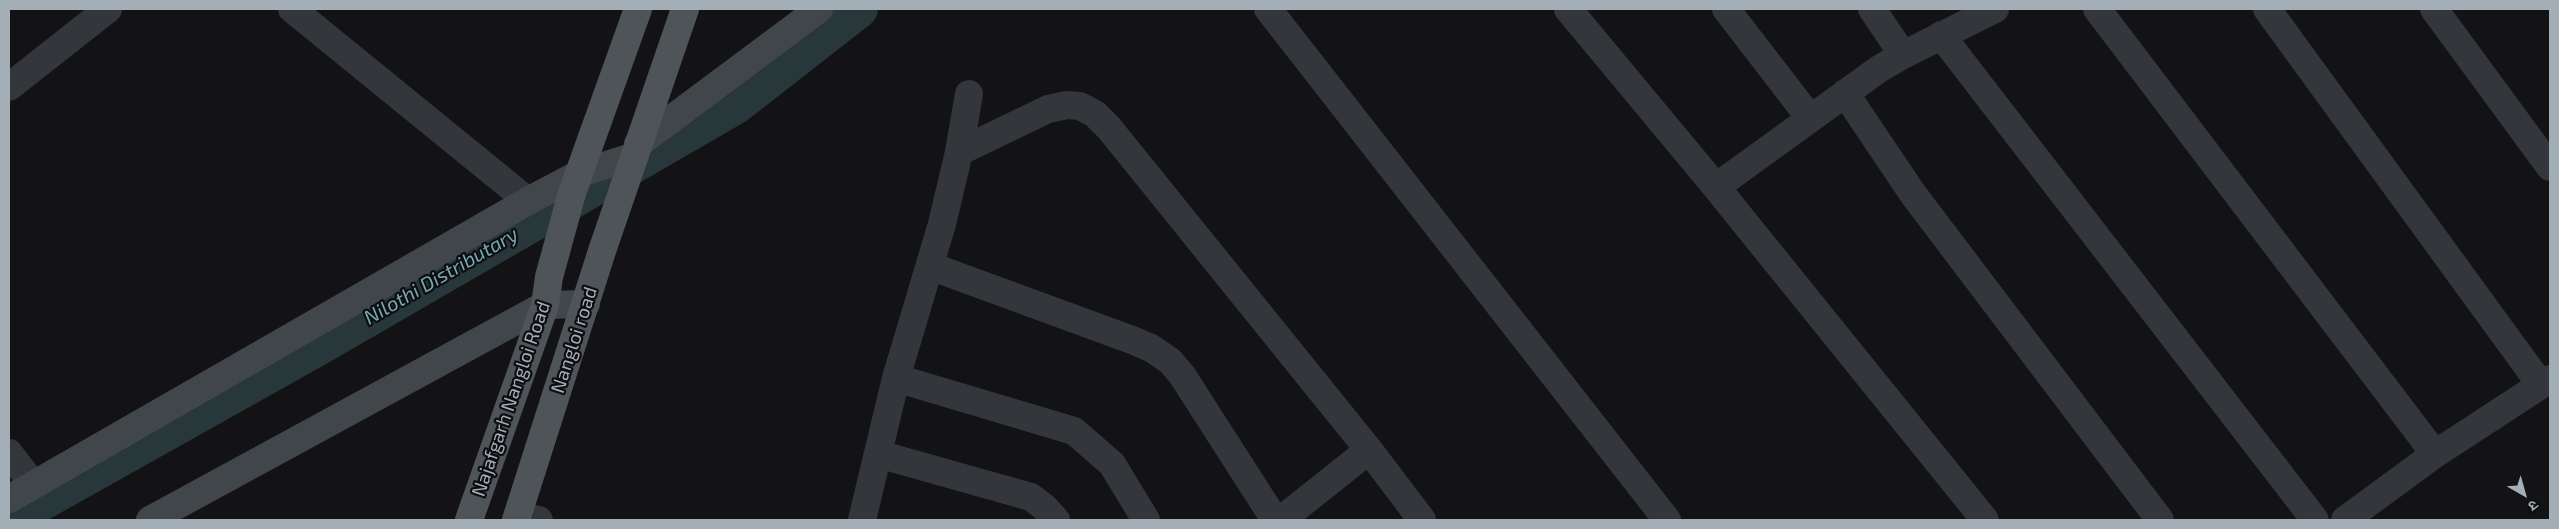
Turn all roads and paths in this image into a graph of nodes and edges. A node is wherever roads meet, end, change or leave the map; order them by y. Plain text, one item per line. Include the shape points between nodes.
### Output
1 (108, 9) edge
2 (292, 9) edge
3 (638, 9) edge
4 (685, 9) edge
5 (819, 9) edge
6 (1268, 9) edge
7 (1568, 9) edge
8 (1726, 9) edge
9 (1872, 9) edge
10 (1995, 9) edge
11 (2097, 9) edge
12 (2267, 9) edge
13 (2434, 9) edge
14 (1941, 35) junction
15 (1902, 55) junction
16 (9, 87) edge
17 (1845, 93) junction
18 (969, 94) dead end
19 (1810, 118) junction
20 (960, 152) junction
21 (635, 154) junction
22 (2550, 166) edge
23 (576, 183) junction
24 (1716, 187) junction
25 (528, 201) junction
26 (930, 266) junction
27 (586, 304) junction
28 (545, 305) junction
29 (896, 378) junction
30 (2546, 382) edge
31 (1369, 450) junction
32 (9, 453) edge
33 (878, 454) junction
34 (2435, 454) junction
35 (33, 484) junction
36 (9, 499) edge
37 (524, 518) edge
38 (150, 520) edge
39 (469, 520) edge
40 (862, 520) edge
41 (1056, 520) edge
42 (1146, 520) edge
43 (1275, 520) edge
44 (1281, 520) edge
45 (1422, 520) edge
46 (1666, 520) edge
47 (1985, 520) edge
48 (2160, 520) edge
49 (2315, 520) edge
50 (2345, 520) edge

1 - 16 street
2 - 25 street
3 - 23 main road
4 - 21 main road
5 - 21 street
6 - 46 street
7 - 24 street
8 - 19 street
9 - 15 street
10 - 14 street
11 - 34 street
12 - 30 street
13 - 22 street
14 - 15 street
14 - 49 street
15 - 17 street
17 - 19 street
17 - 48 street via 1914,194
18 - 20 street
19 - 24 street
20 - 26 street
20 - 31 street via 1048,109 1080,106 1095,114
21 - 23 street
21 - 27 main road, Nangloi road
23 - 25 street
23 - 28 main road, Najafgarh Nangloi Road
24 - 47 street
25 - 35 street
26 - 29 street
26 - 43 street via 1132,340 1170,361
27 - 28 street
27 - 37 main road, Nangloi road
28 - 38 street
28 - 39 main road, Najafgarh Nangloi Road
29 - 33 street
29 - 42 street via 1074,431 1112,464
30 - 34 street
31 - 44 street
31 - 45 street
32 - 35 street
33 - 40 street
33 - 41 street via 1031,497
34 - 50 street
35 - 36 street

